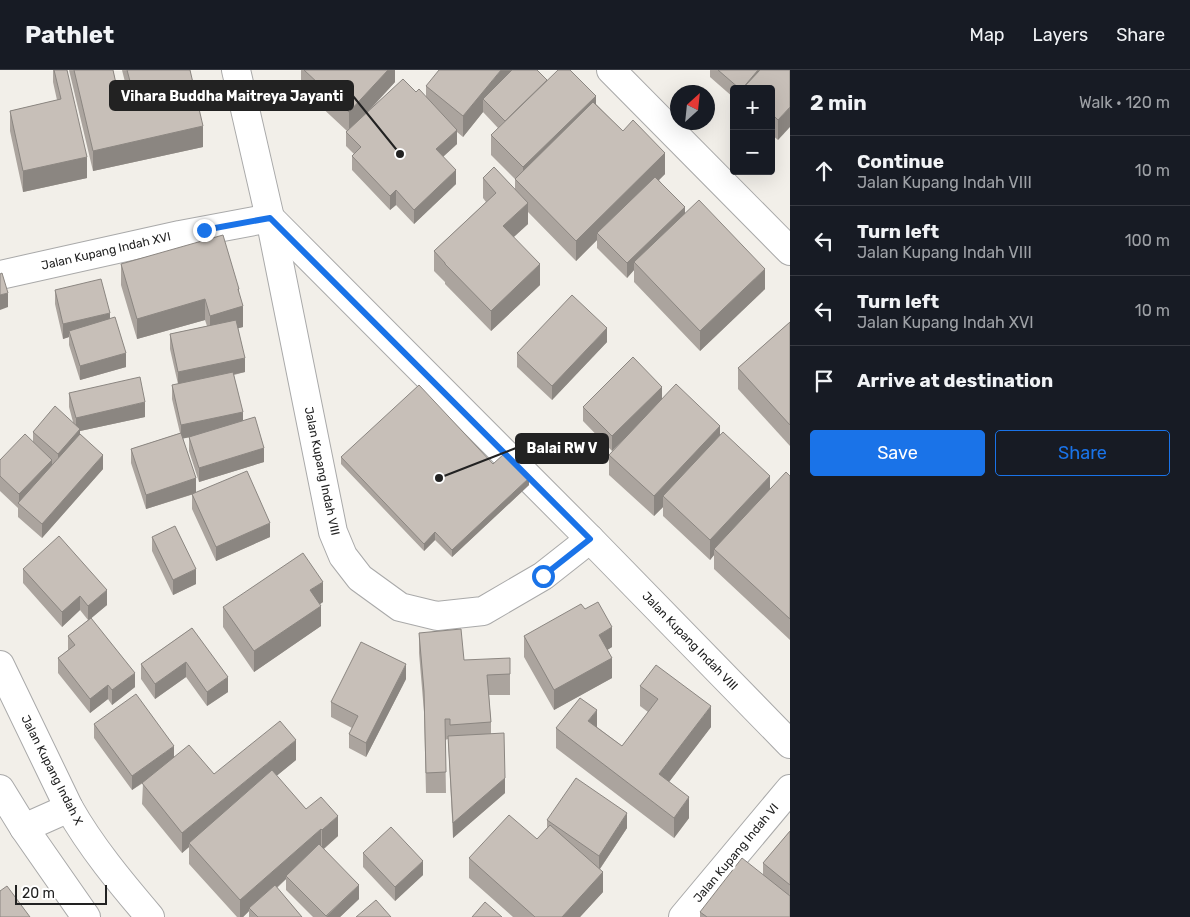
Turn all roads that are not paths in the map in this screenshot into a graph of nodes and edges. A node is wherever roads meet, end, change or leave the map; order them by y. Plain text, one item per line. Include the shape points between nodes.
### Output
1 (236, 70) edge
2 (611, 70) edge
3 (270, 218) junction
4 (790, 251) edge
5 (0, 275) edge
6 (590, 539) junction
7 (0, 665) edge
8 (790, 744) edge
9 (0, 789) edge
10 (790, 789) edge
11 (68, 808) junction
12 (24, 828) junction
13 (86, 917) edge
14 (150, 917) edge
15 (683, 917) edge

1 - 3 street, Jalan Kupang Indah VIII
2 - 4 street
3 - 5 street, Jalan Kupang Indah XVI
3 - 6 street, Jalan Kupang Indah VIII
3 - 6 street, Jalan Kupang Indah VIII via 333,532 343,556 360,578 400,607 437,616 483,611 543,576
6 - 8 street, Jalan Kupang Indah VIII
7 - 11 street, Jalan Kupang Indah X
9 - 12 street
10 - 15 street, Jalan Kupang Indah VI
11 - 12 street
11 - 14 street, Jalan Kupang Indah X
12 - 13 street

